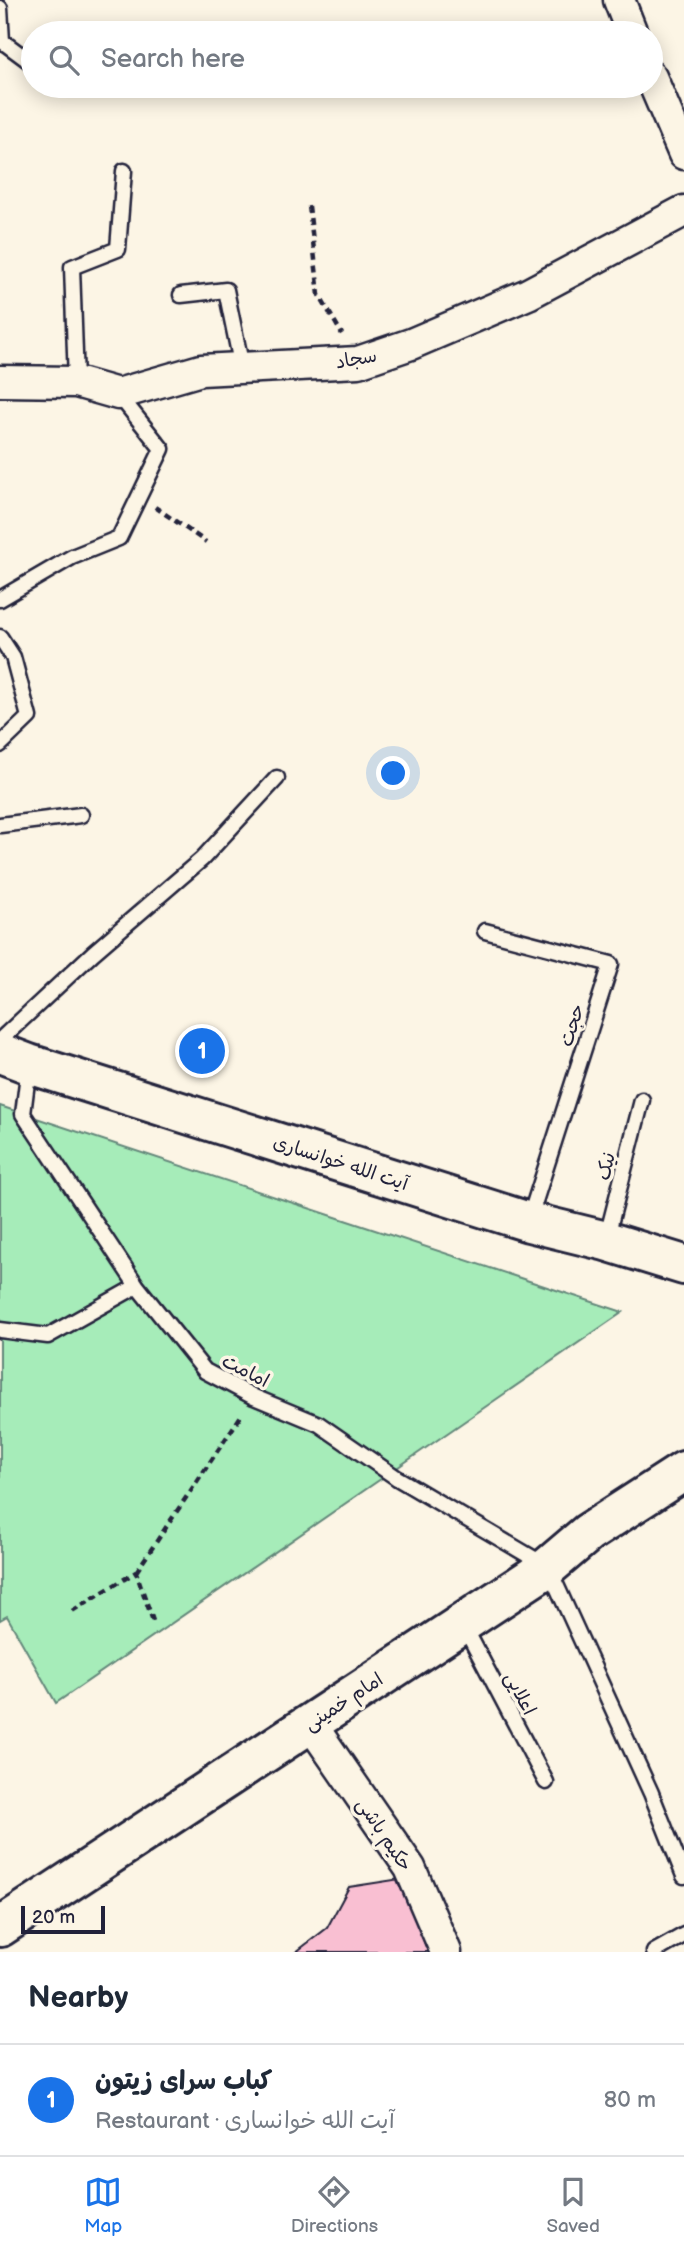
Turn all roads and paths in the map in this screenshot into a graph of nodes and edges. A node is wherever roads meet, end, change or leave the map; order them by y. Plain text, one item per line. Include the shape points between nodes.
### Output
1 (619, 0) edge
2 (0, 8) edge
3 (627, 21) edge
4 (21, 55) edge
5 (660, 98) edge
6 (684, 154) edge
7 (124, 171) dead end
8 (309, 206) dead end
9 (684, 211) edge
10 (181, 295) dead end
11 (358, 362) junction
12 (242, 368) junction
13 (0, 381) edge
14 (76, 382) junction
15 (118, 394) junction
16 (139, 496) junction
17 (206, 542) dead end
18 (0, 599) edge
19 (0, 637) edge
20 (0, 745) edge
21 (277, 778) dead end
22 (81, 815) dead end
23 (0, 825) edge
24 (485, 931) dead end
25 (0, 1040) edge
26 (14, 1059) edge
27 (642, 1100) dead end
28 (528, 1222) junction
29 (606, 1241) junction
30 (684, 1265) edge
31 (137, 1286) junction
32 (0, 1330) edge
33 (254, 1397) junction
34 (684, 1471) edge
35 (548, 1567) junction
36 (136, 1572) junction
37 (72, 1611) dead end
38 (153, 1621) dead end
39 (463, 1622) junction
40 (310, 1723) junction
41 (546, 1782) dead end
42 (684, 1876) edge
43 (0, 1927) edge
44 (684, 1935) edge
45 (446, 1952) edge
46 (654, 1952) edge

1 - 3 street
2 - 4 lane via 2,41
5 - 6 street
7 - 14 lane via 118,249 72,267
8 - 11 path via 319,295
9 - 11 street, سجاد via 528,294
10 - 12 lane via 226,290
11 - 12 street, سجاد
12 - 15 street, سجاد via 201,370
13 - 14 street
14 - 15 street
15 - 16 lane via 162,449
16 - 17 path
16 - 18 lane via 120,538 72,557
19 - 20 lane via 13,657 29,717
21 - 25 lane via 202,859
22 - 23 lane
24 - 28 lane, حجت via 611,964
26 - 28 main road, آیت الله خوانساری
26 - 31 lane, امامت via 23,1115
27 - 29 lane, نیک
28 - 29 main road, آیت الله خوانساری
29 - 30 main road, آیت الله خوانساری
31 - 32 lane via 48,1336
31 - 33 lane, امامت via 205,1371
33 - 35 lane, امامت via 319,1424 397,1478
33 - 36 path
34 - 35 main road, امام خمینی via 588,1533
35 - 39 main road, امام خمینی
35 - 42 lane
36 - 37 path
36 - 38 path
39 - 40 main road, امام خمینی
39 - 41 lane, اعلایی
40 - 43 main road, امام خمینی
40 - 45 street, حکیم باشی via 410,1868
44 - 46 lane

